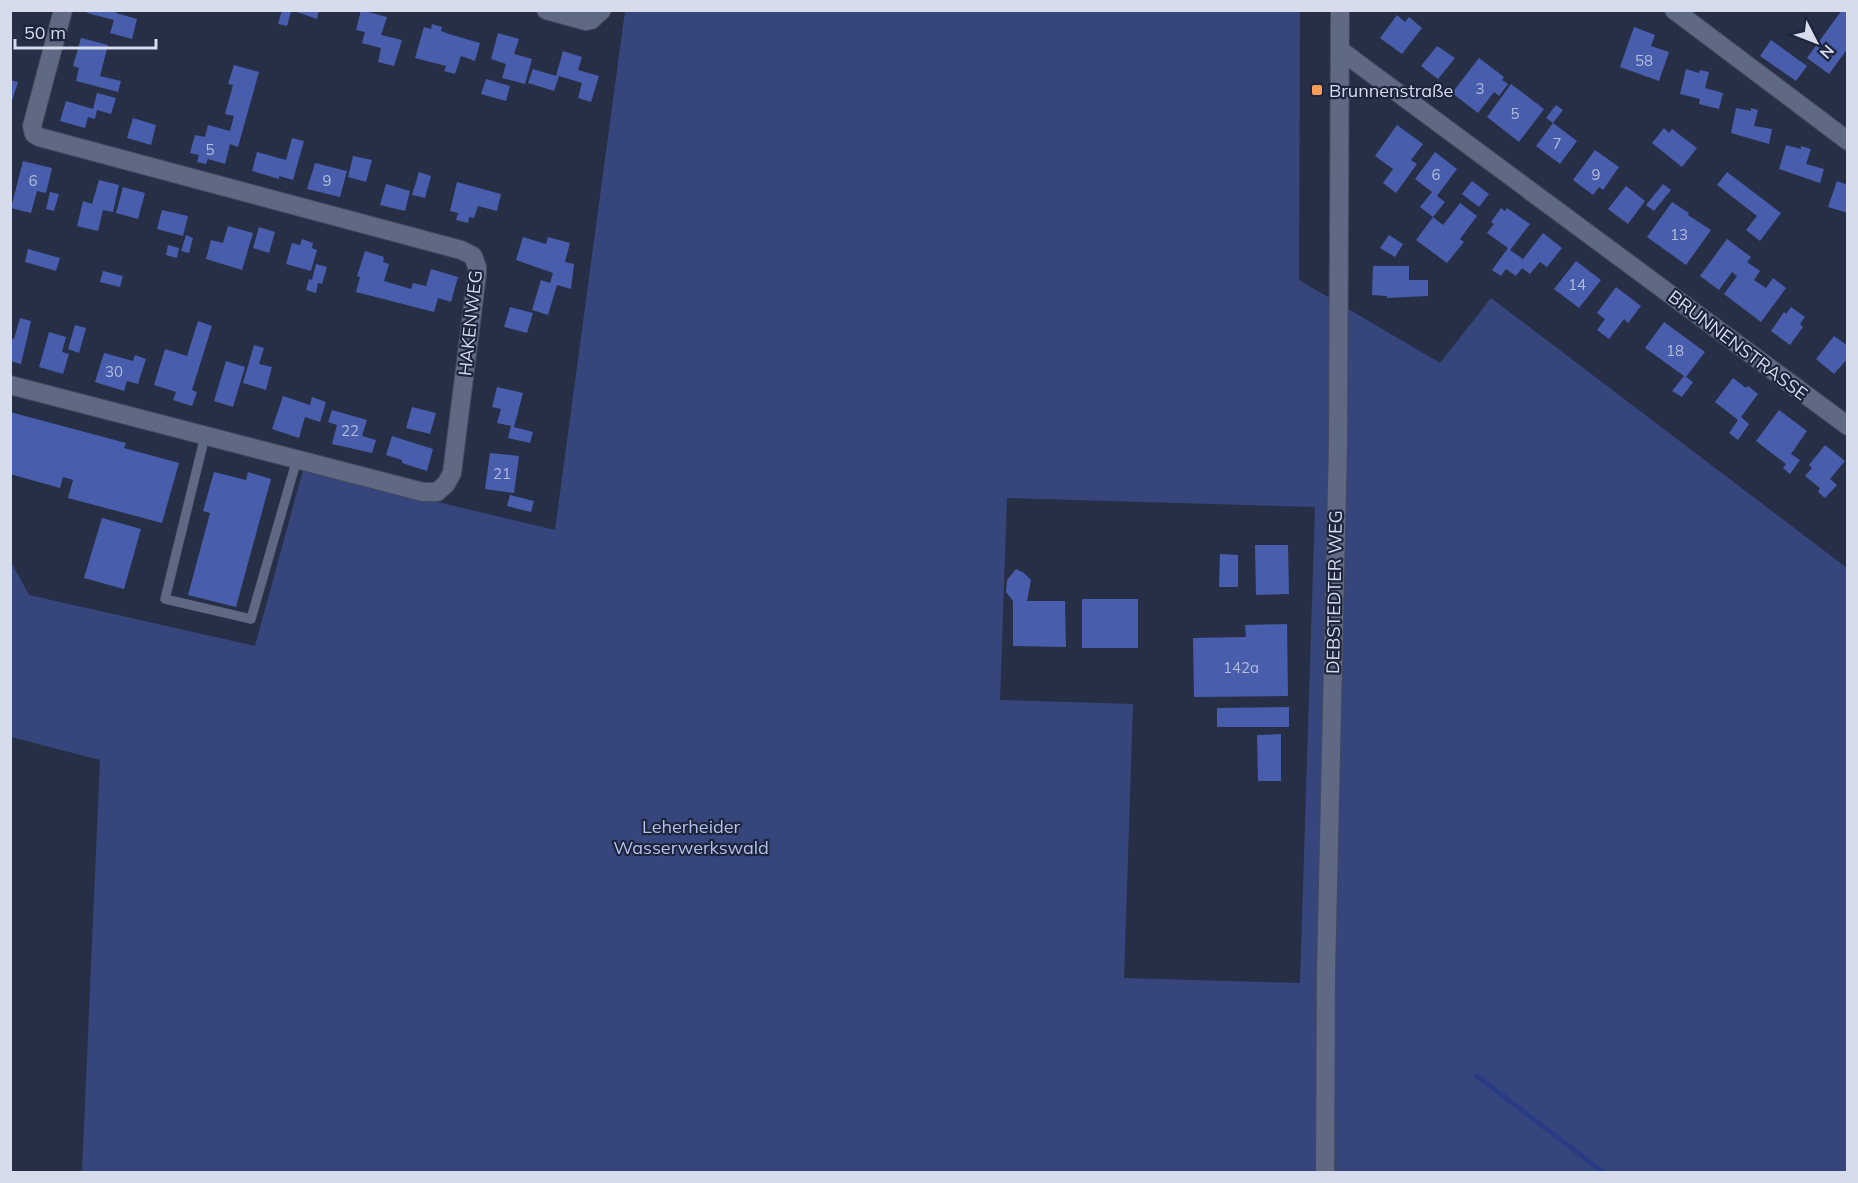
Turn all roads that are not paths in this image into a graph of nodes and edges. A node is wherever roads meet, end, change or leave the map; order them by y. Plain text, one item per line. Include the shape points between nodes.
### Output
1 (63, 10) edge
2 (546, 10) edge
3 (1340, 10) edge
4 (1674, 10) edge
5 (600, 13) edge
6 (1340, 50) junction
7 (1848, 141) edge
8 (10, 385) edge
9 (1848, 426) edge
10 (205, 436) junction
11 (297, 459) junction
12 (1325, 1173) edge

1 - 11 street, HAKENWEG via 32,126 39,137 473,256 477,274 453,473 446,484 437,492 423,492
2 - 5 street via 586,21
3 - 6 street, DEBSTEDTER WEG
4 - 7 street
6 - 9 street, BRUNNENSTRASSE
6 - 12 street, DEBSTEDTER WEG via 1338,444
8 - 10 street, HAKENWEG
10 - 11 street, HAKENWEG
10 - 11 lane via 165,599 251,619

